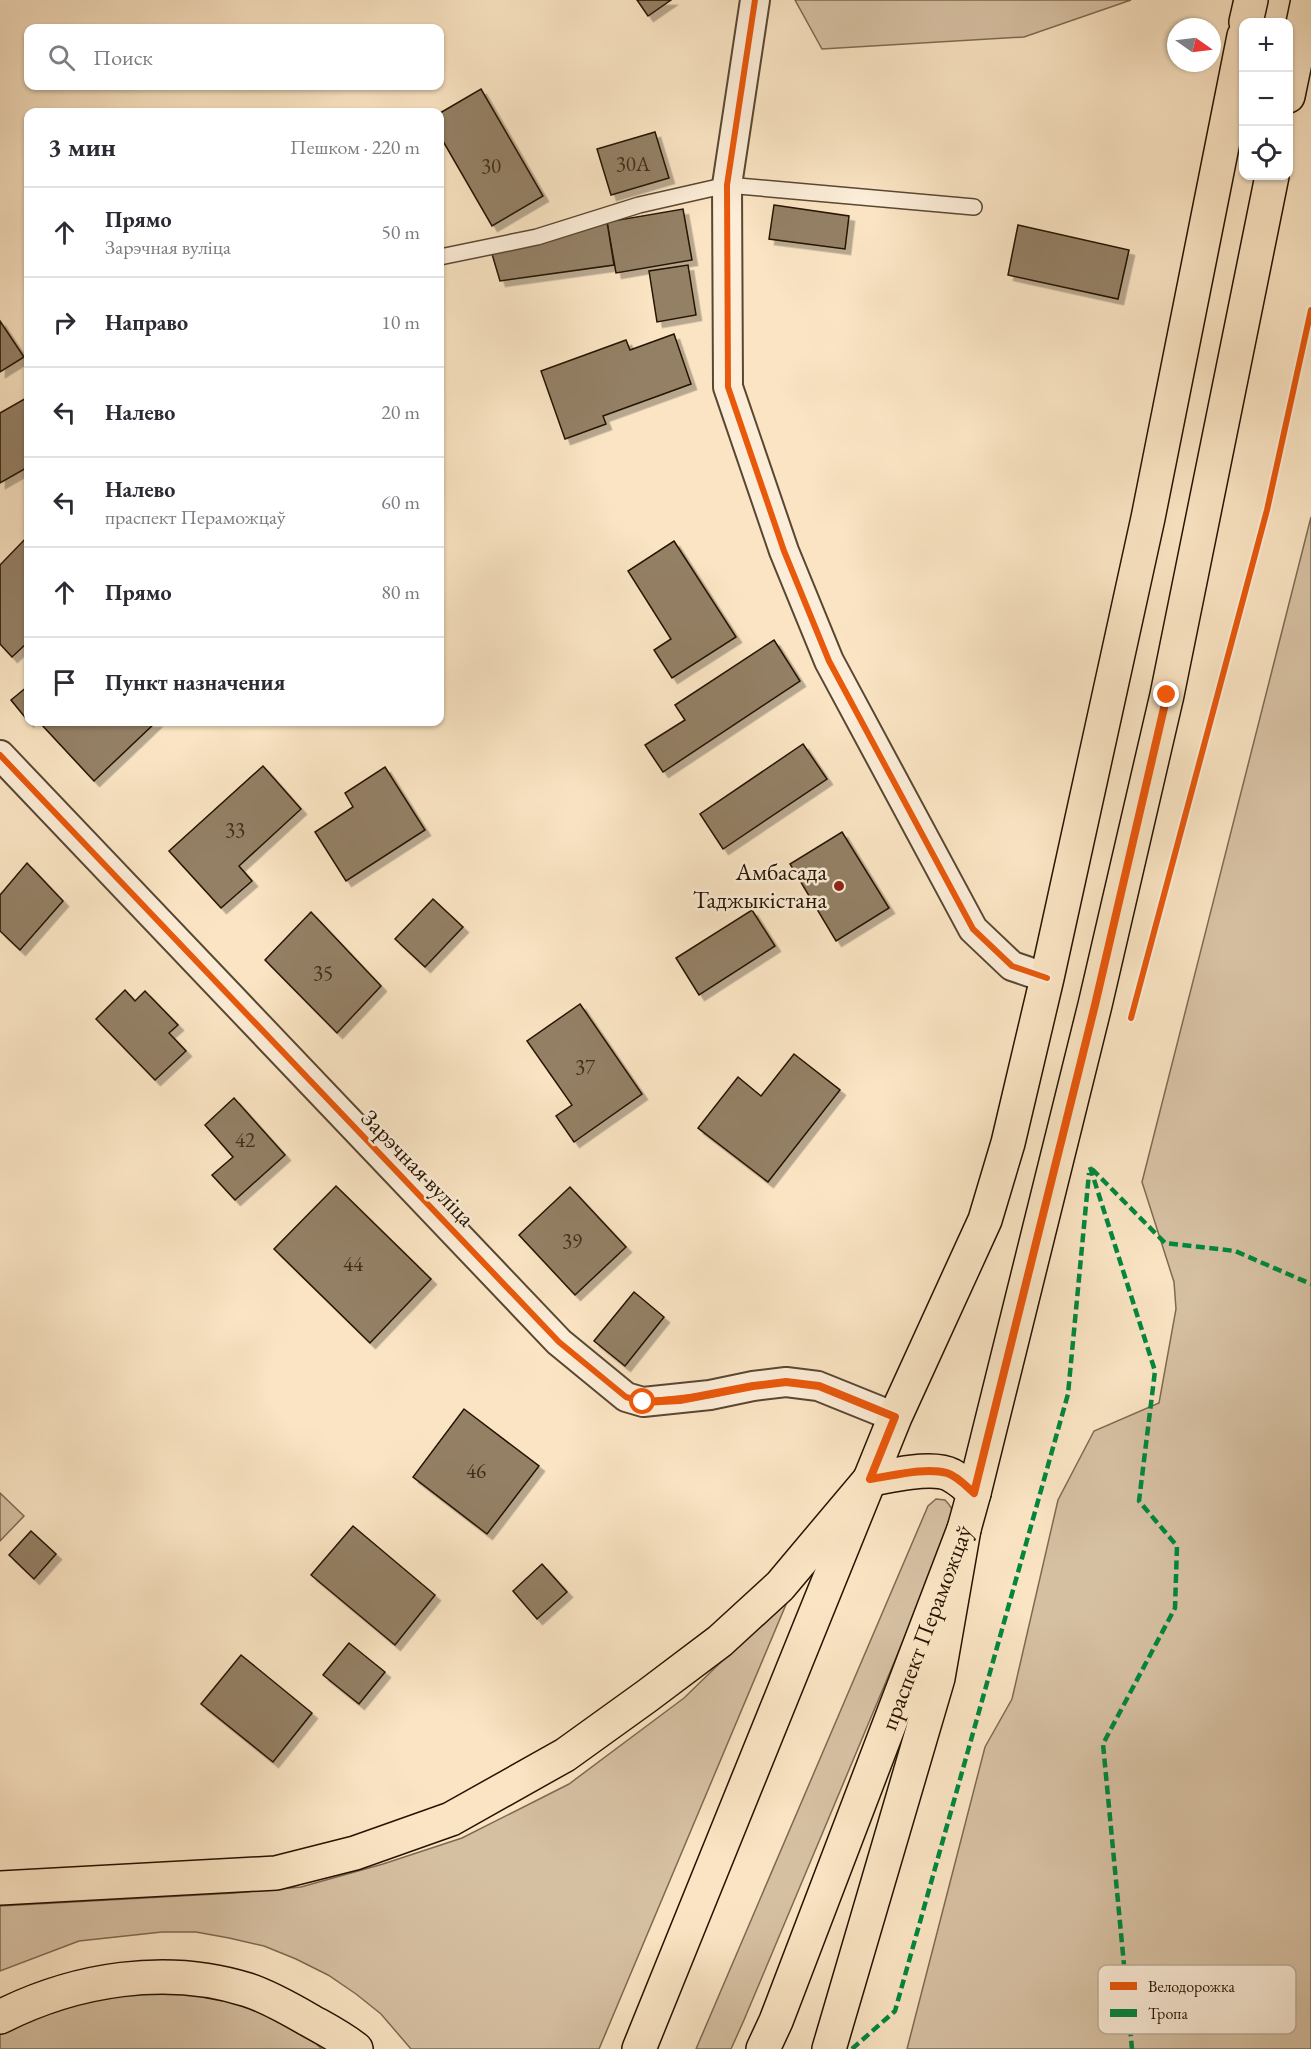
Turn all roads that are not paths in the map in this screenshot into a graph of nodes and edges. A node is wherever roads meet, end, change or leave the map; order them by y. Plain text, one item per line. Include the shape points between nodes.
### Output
1 (755, 0) edge
2 (1251, 0) edge
3 (1308, 0) edge
4 (1247, 18) edge
5 (1239, 61) edge
6 (1293, 72) edge
7 (1271, 180) edge
8 (728, 185) junction
9 (974, 207) dead end
10 (444, 255) edge
11 (0, 755) edge
12 (1047, 978) junction
13 (895, 1417) junction
14 (870, 1479) junction
15 (974, 1493) junction
16 (964, 1529) junction
17 (0, 1888) edge
18 (0, 2017) edge
19 (356, 2049) edge
20 (639, 2049) edge
21 (763, 2049) edge
22 (829, 2049) edge

1 - 8 street
2 - 4 main road
3 - 6 main road
5 - 12 main road via 1148,518
7 - 15 main road, праспект Пераможцаў via 1167,695
8 - 9 lane
8 - 10 lane via 639,205 537,237
8 - 12 street via 728,387 784,552 829,660 973,929 1012,966
11 - 13 street, Зарэчная вуліца via 559,1342 608,1384 626,1397 643,1402 786,1382 819,1386
12 - 13 main road via 1008,1143 985,1220
13 - 14 main road
14 - 15 main road via 933,1471 949,1474
14 - 17 main road via 780,1586 720,1641 565,1755 451,1819 355,1853 276,1873
14 - 20 main road
15 - 16 main road, праспект Пераможцаў
16 - 21 main road, праспект Пераможцаў
16 - 22 main road via 938,1678
18 - 19 main road via 79,1987 138,1977 193,1979 248,1990 295,2011

